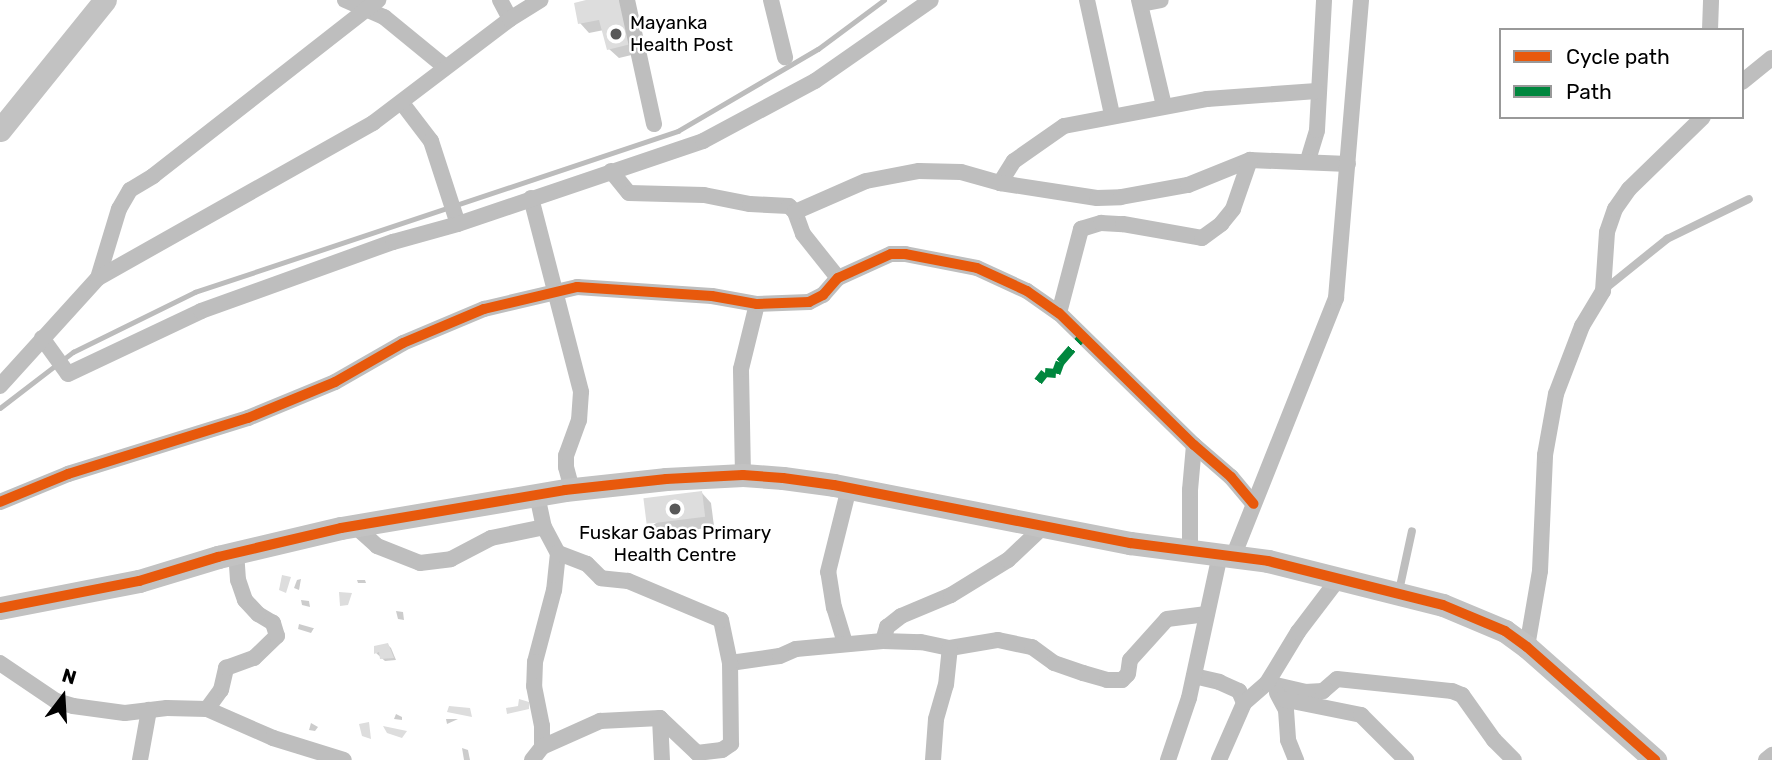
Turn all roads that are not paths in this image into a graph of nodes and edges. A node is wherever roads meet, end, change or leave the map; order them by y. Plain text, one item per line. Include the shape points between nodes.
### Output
1 (105, 0) edge
2 (345, 0) edge
3 (500, 0) edge
4 (540, 0) edge
5 (627, 0) edge
6 (771, 0) edge
7 (931, 0) edge
8 (1087, 0) edge
9 (1161, 0) edge
10 (1324, 0) edge
11 (1361, 0) edge
12 (1711, 0) edge
13 (1140, 2) edge
14 (373, 4) edge
15 (510, 19) junction
16 (1710, 28) edge
17 (785, 57) dead end
18 (1772, 58) edge
19 (445, 67) junction
20 (1744, 80) edge
21 (1317, 91) junction
22 (402, 103) junction
23 (1164, 106) junction
24 (1112, 115) junction
25 (1701, 119) edge
26 (654, 124) dead end
27 (0, 130) edge
28 (1250, 160) junction
29 (1308, 160) junction
30 (1348, 164) junction
31 (611, 171) junction
32 (1000, 183) junction
33 (531, 198) junction
34 (1749, 199) dead end
35 (795, 212) junction
36 (457, 220) junction
37 (98, 278) junction
38 (838, 278) junction
39 (1603, 291) junction
40 (555, 292) junction
41 (757, 304) junction
42 (1059, 313) junction
43 (42, 338) junction
44 (0, 386) edge
45 (1194, 445) junction
46 (743, 475) junction
47 (849, 488) junction
48 (572, 489) junction
49 (537, 495) junction
50 (0, 502) edge
51 (1254, 504) junction
52 (355, 526) junction
53 (1044, 526) junction
54 (544, 527) junction
55 (1412, 531) dead end
56 (1191, 551) junction
57 (236, 553) junction
58 (558, 553) junction
59 (1226, 556) junction
60 (1339, 578) junction
61 (1399, 591) junction
62 (0, 608) edge
63 (1207, 614) junction
64 (883, 641) junction
65 (845, 643) junction
66 (1527, 647) junction
67 (950, 648) junction
68 (0, 663) edge
69 (730, 663) junction
70 (1194, 676) junction
71 (1267, 683) junction
72 (1282, 699) junction
73 (1244, 704) junction
74 (207, 709) junction
75 (149, 710) junction
76 (660, 718) junction
77 (542, 747) junction
78 (1772, 755) edge
79 (140, 760) edge
80 (344, 760) edge
81 (532, 760) edge
82 (662, 760) edge
83 (933, 760) edge
84 (1168, 760) edge
85 (1219, 760) edge
86 (1296, 760) edge
87 (1406, 760) edge
88 (1514, 760) edge
89 (1655, 760) edge
90 (1766, 760) edge

1 - 27 street
2 - 14 street
3 - 15 street
4 - 15 street
5 - 26 street
6 - 17 street
7 - 31 street via 815,82 702,141
8 - 24 street
9 - 13 street
10 - 21 street
11 - 30 street
12 - 16 street
13 - 23 street
14 - 19 street
14 - 37 street via 130,190 119,209
15 - 19 street
18 - 20 street
19 - 22 street
21 - 23 street
21 - 29 street via 1317,130
22 - 36 street via 431,141
22 - 37 street
23 - 24 street
24 - 32 street via 1064,126 1014,161
25 - 39 street via 1629,189 1615,209 1604,245
28 - 29 street
28 - 32 street via 1188,185 1121,197 1097,198
28 - 42 street via 1233,209 1202,237 1123,224 1101,223 1082,229
29 - 30 street
30 - 51 street via 1336,298
31 - 33 street
31 - 35 street via 629,192 704,195 786,205
32 - 35 street via 961,172 919,171 866,181
33 - 36 street
33 - 40 street
34 - 39 lane via 1667,239
35 - 38 street via 803,234
36 - 43 street via 62,366
37 - 43 street
38 - 41 street via 823,295 808,302
38 - 42 street via 891,254 905,254 977,268 1027,291
39 - 66 street via 1582,326 1556,394 1545,455 1540,571
40 - 41 street via 577,287
40 - 48 street via 581,392 579,419 566,456
40 - 50 street via 484,309 403,343 335,382 248,418 68,474
41 - 46 street via 741,369
42 - 45 street
43 - 44 street
45 - 51 street
45 - 56 street
46 - 47 street
46 - 48 street
47 - 53 street
47 - 65 street via 828,572
48 - 49 street
49 - 52 street
49 - 54 street
51 - 59 street
52 - 54 street via 377,546 419,563 451,559 491,538
52 - 57 street
53 - 56 street
53 - 64 street via 1008,560 951,595 901,616 887,627
54 - 58 street
55 - 61 lane
56 - 59 street
57 - 62 street via 139,581
57 - 74 street via 245,600 273,623 277,636 254,657 226,668 221,690
58 - 69 street via 587,564 601,578 628,581 718,618
58 - 77 street via 554,590 535,662
59 - 60 street
59 - 63 street
60 - 61 street
60 - 71 street
61 - 66 street via 1505,631
63 - 67 street via 1167,619 1130,660 1122,680 1083,673 1054,663 1032,647 998,639
63 - 70 street
64 - 65 street
64 - 67 street
65 - 69 street
66 - 89 street
67 - 83 street
68 - 75 street via 55,701 95,711
69 - 76 street via 729,748 697,753
70 - 73 street via 1239,691
70 - 84 street
71 - 72 street
71 - 73 street
71 - 88 street via 1304,692 1322,691 1337,679 1452,691 1462,695
72 - 86 street
72 - 87 street via 1361,715
73 - 85 street
74 - 75 street
74 - 80 street via 273,738
75 - 79 street
76 - 77 street via 600,721
76 - 82 street
77 - 81 street
78 - 90 street

